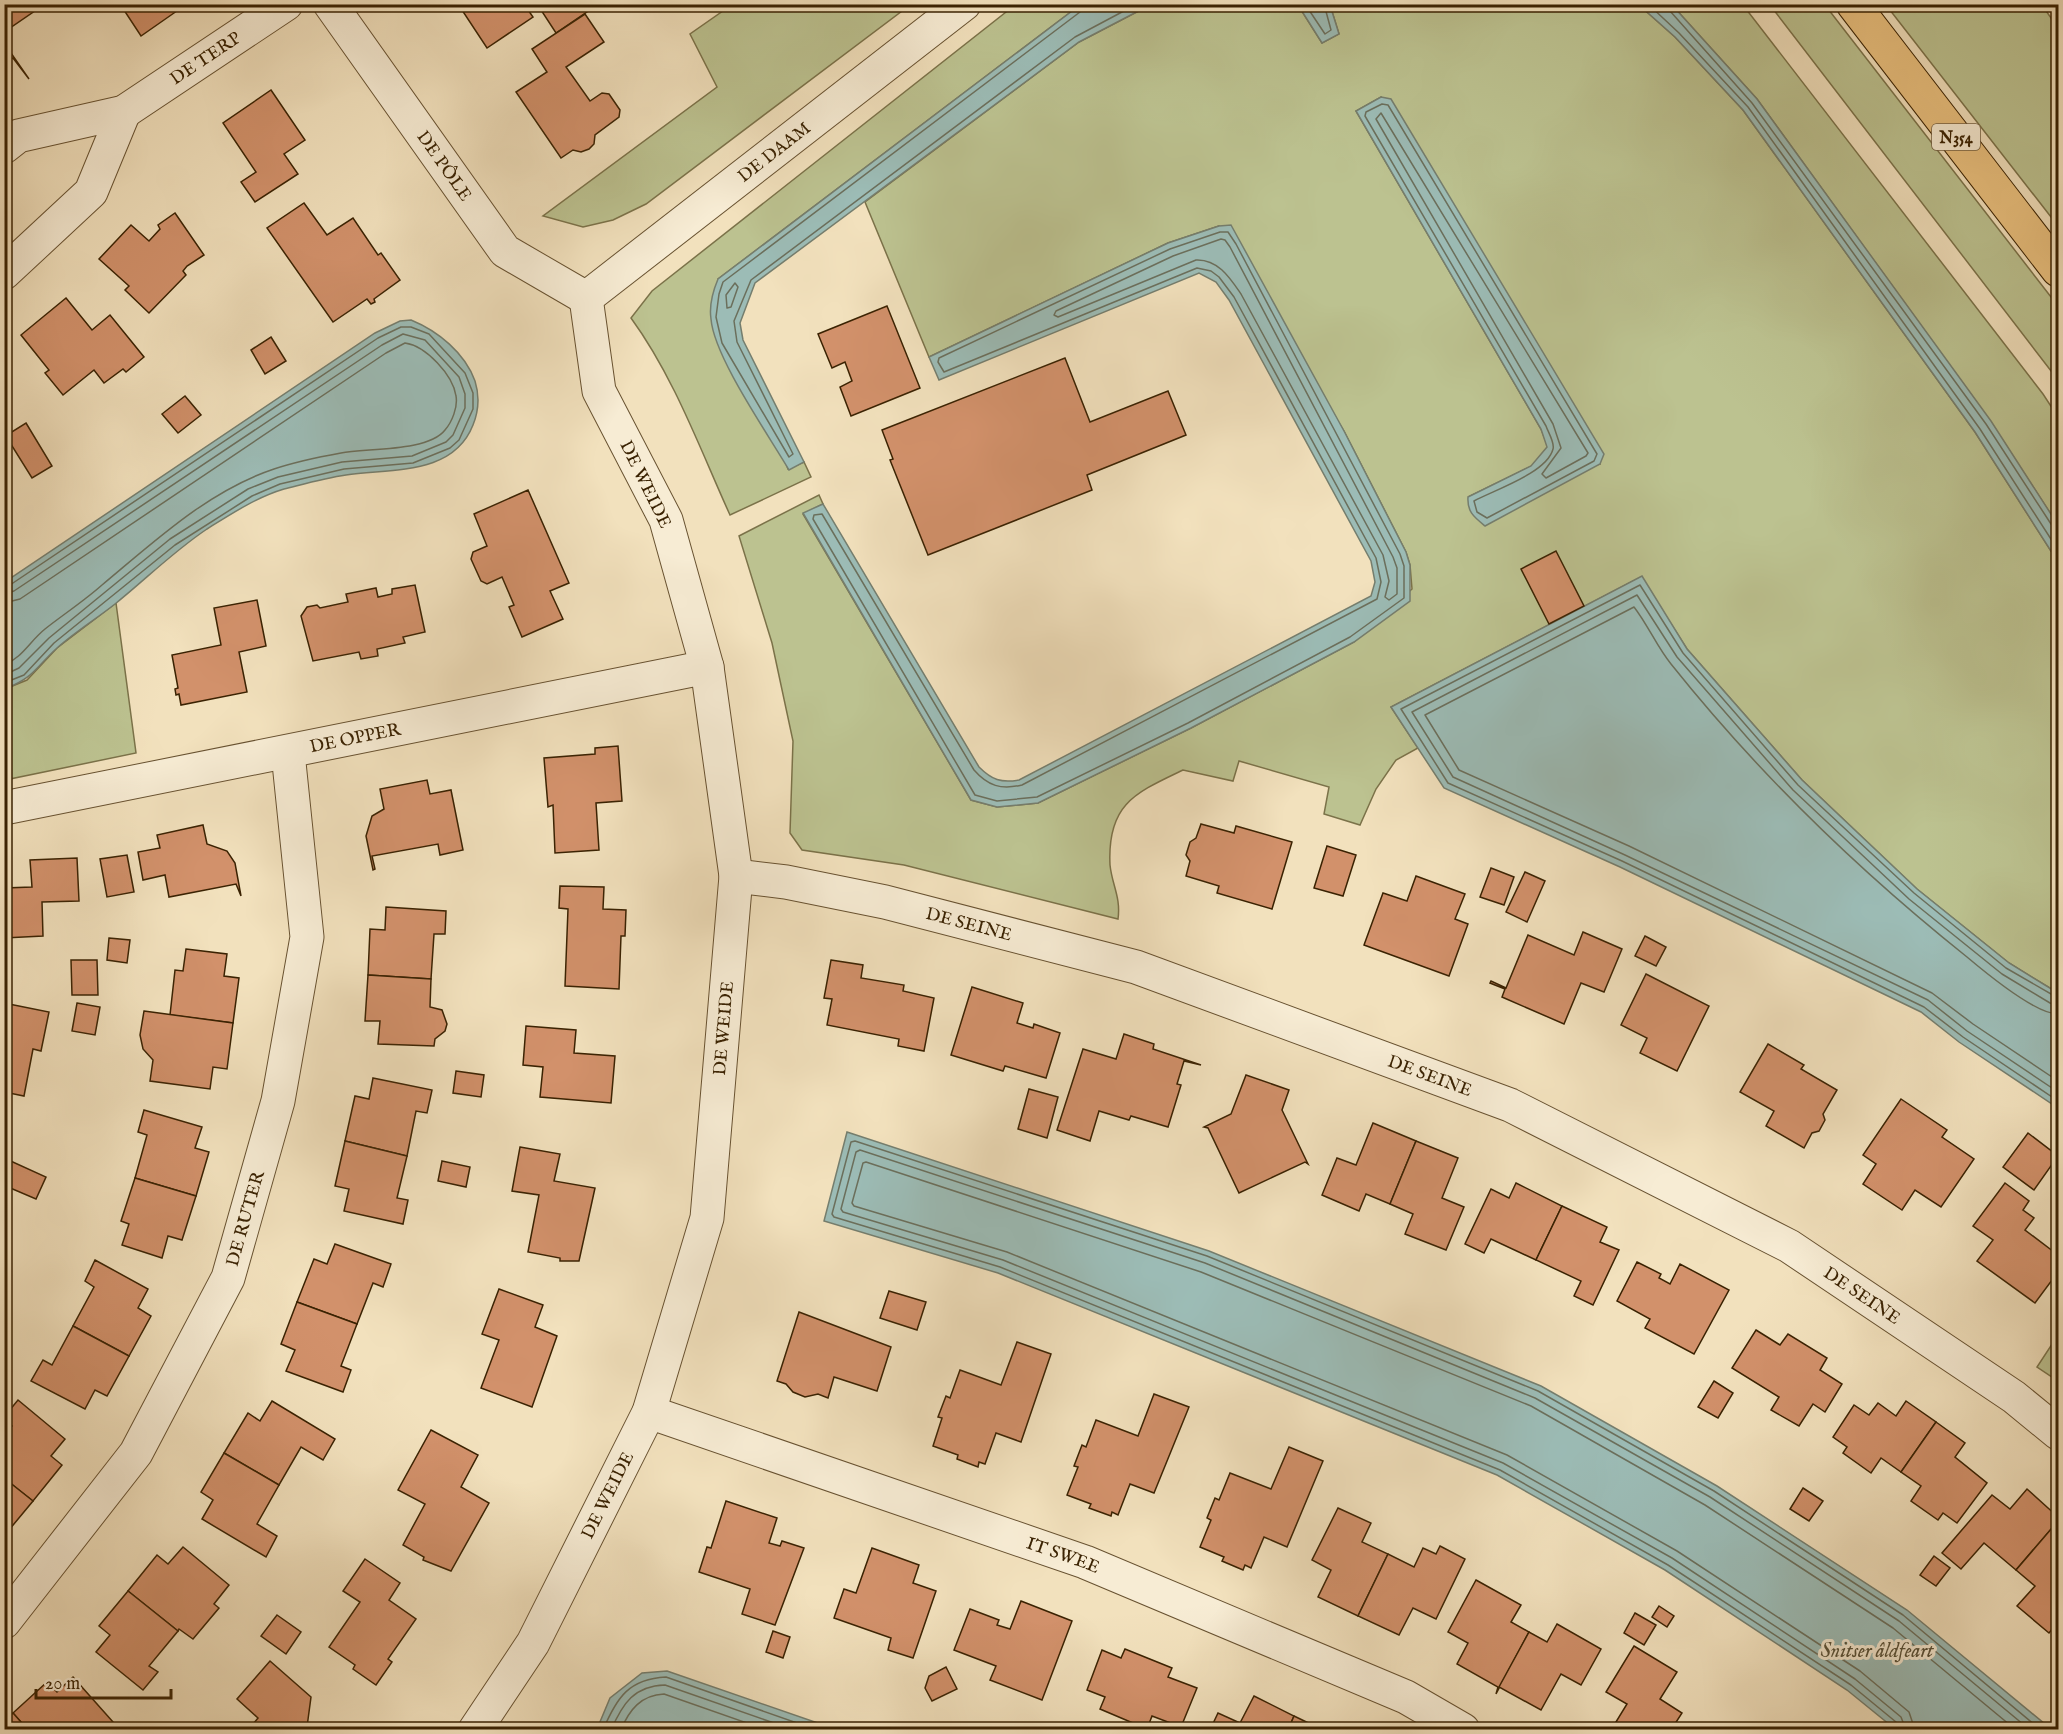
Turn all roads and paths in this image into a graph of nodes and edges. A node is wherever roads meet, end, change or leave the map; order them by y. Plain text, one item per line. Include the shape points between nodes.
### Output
1 (286, 4) edge
2 (330, 4) edge
3 (963, 4) edge
4 (1853, 4) edge
5 (124, 112) junction
6 (4, 147) edge
7 (2058, 270) edge
8 (4, 273) edge
9 (586, 298) junction
10 (707, 667) junction
11 (288, 753) junction
12 (4, 808) edge
13 (736, 876) junction
14 (649, 1412) junction
15 (2058, 1433) edge
16 (4, 1622) edge
17 (474, 1730) edge
18 (1463, 1730) edge

1 - 5 street, DE TERP
2 - 9 street, DE PÔLE via 505,251
3 - 9 street, DE DAAM
4 - 7 main road, N354
5 - 6 street, DE TERP via 18,136
5 - 8 street via 91,192
9 - 10 street, DE WEIDE via 599,391 666,520
10 - 11 street, DE OPPER
10 - 13 street, DE WEIDE
11 - 12 street, DE OPPER
11 - 16 street, DE RUTER via 307,937 278,1101 228,1278 136,1453
13 - 14 street, DE WEIDE via 707,1218
13 - 15 street, DE SEINE via 885,902 1136,967 1510,1104 1789,1246 2013,1397
14 - 17 street, DE WEIDE via 533,1644
14 - 18 street, IT SWEE via 1085,1562 1406,1697

